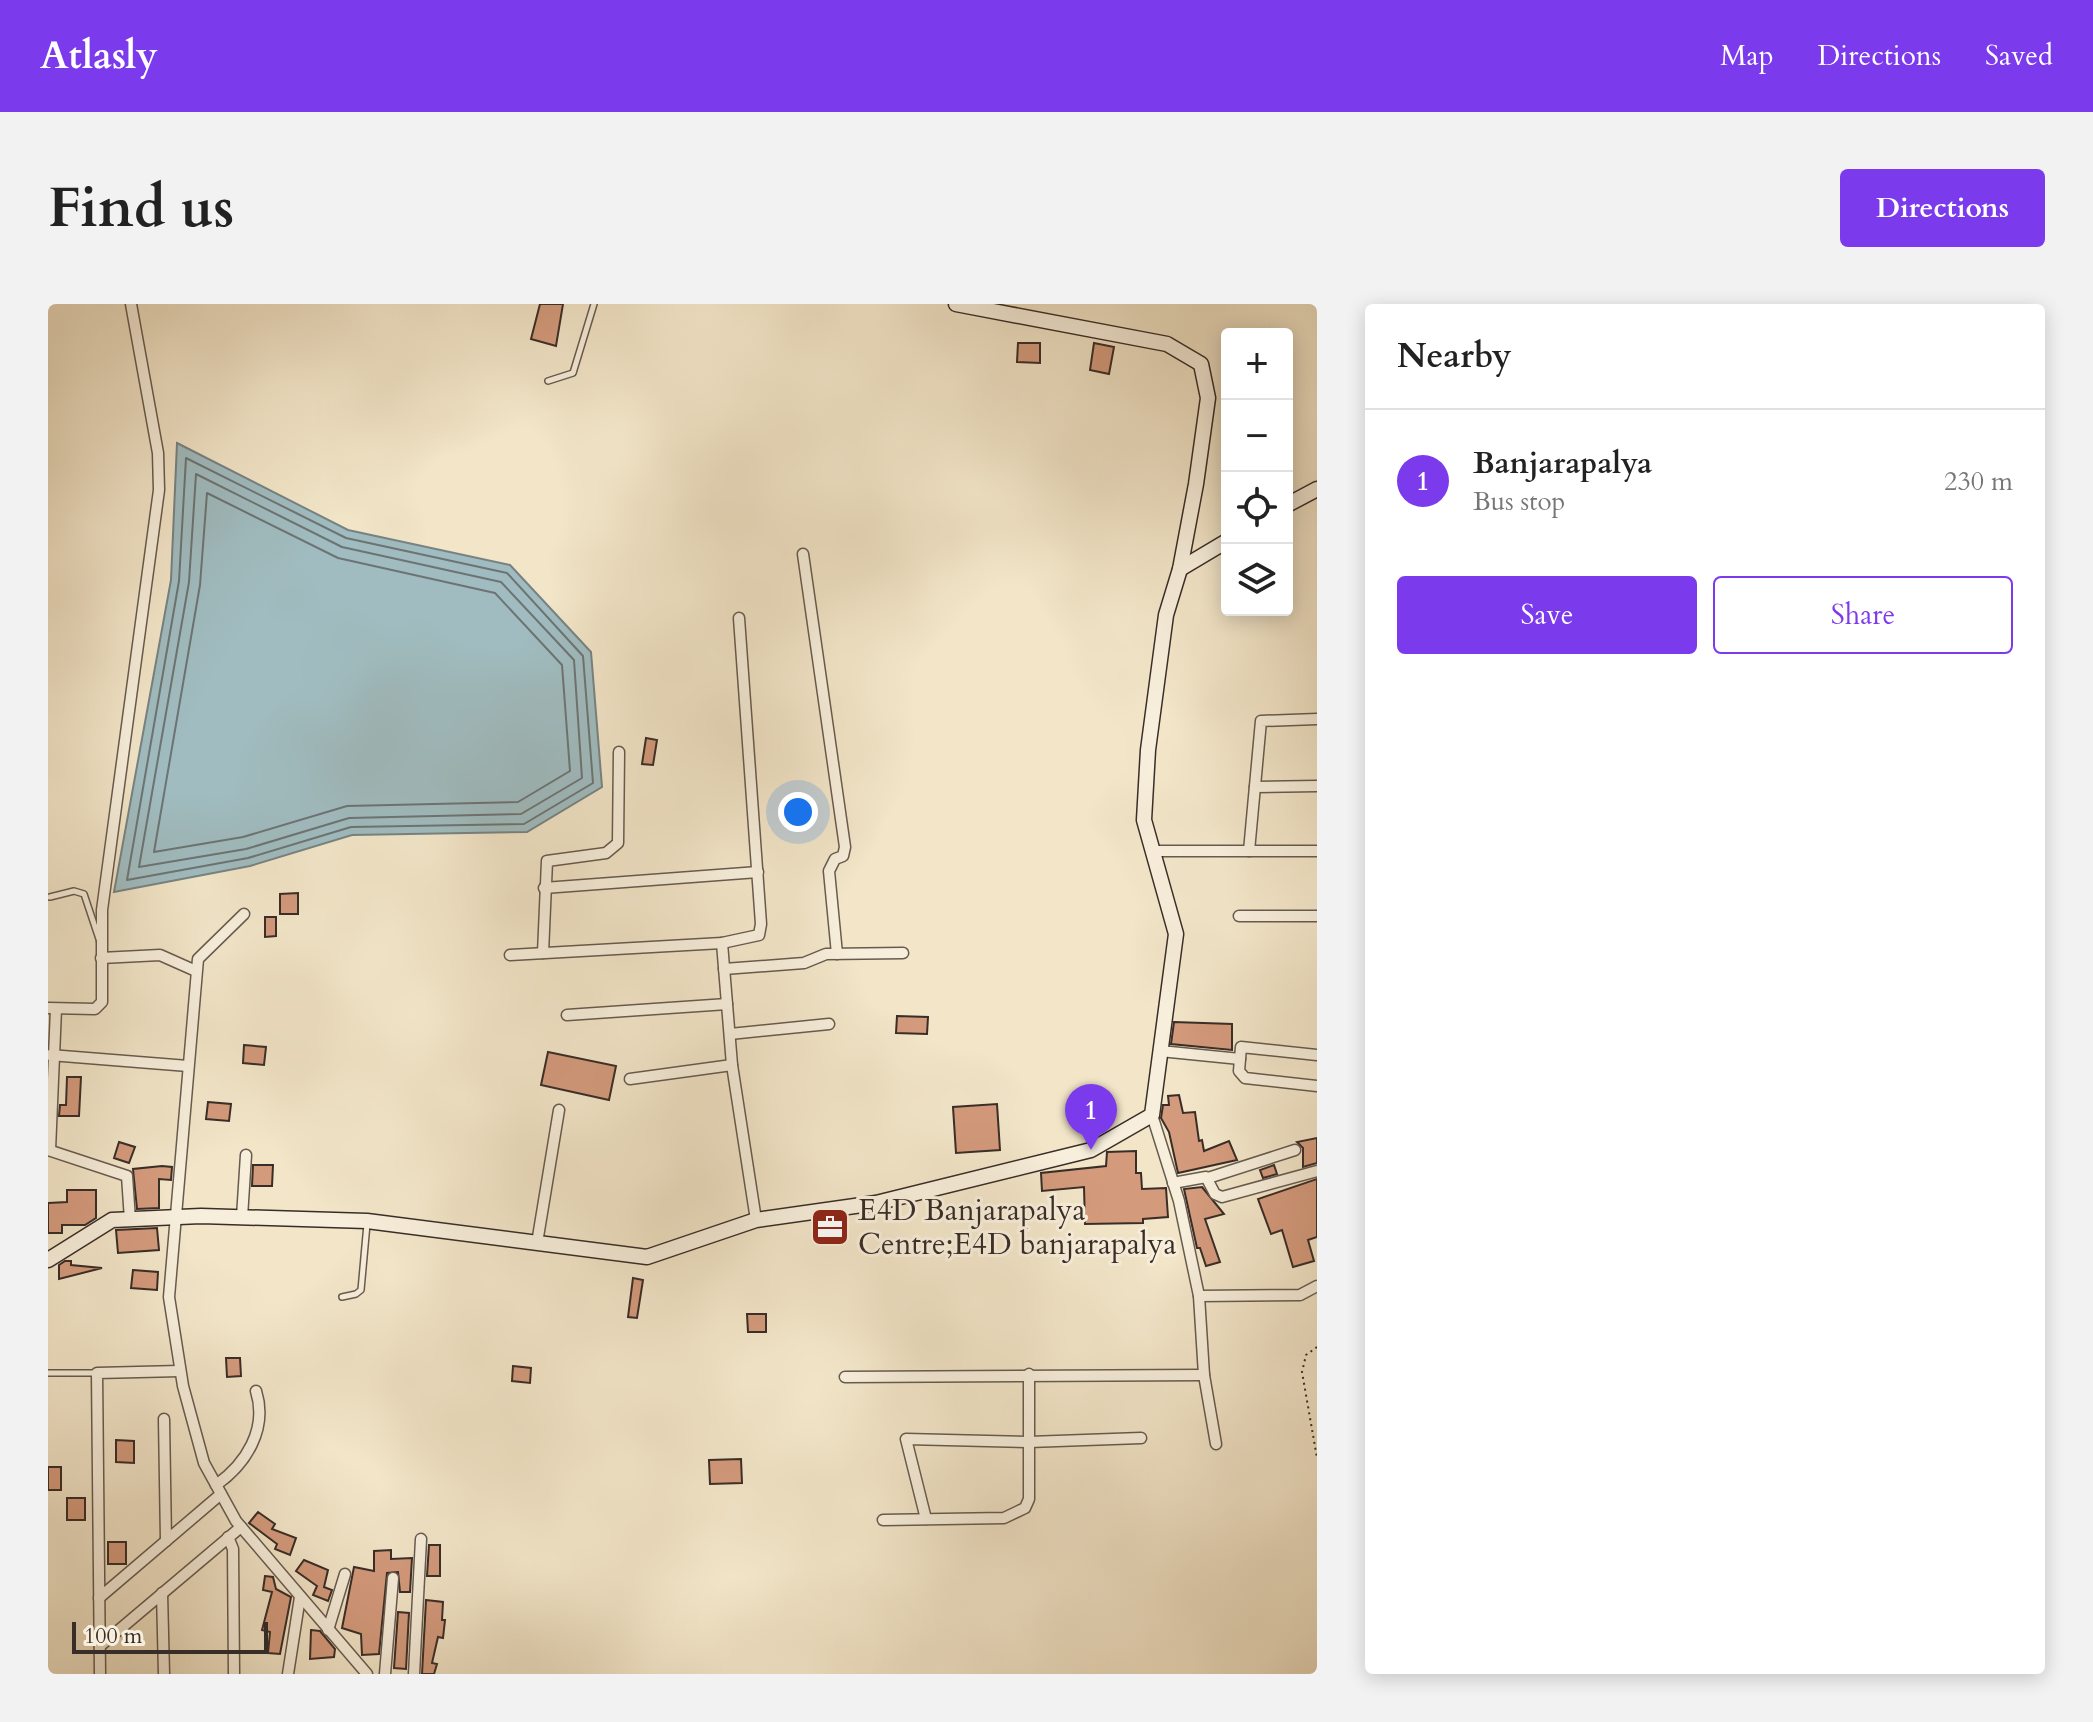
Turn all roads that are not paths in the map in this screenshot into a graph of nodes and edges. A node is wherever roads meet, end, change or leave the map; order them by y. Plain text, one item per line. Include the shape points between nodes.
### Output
1 (131, 304) edge
2 (594, 304) edge
3 (956, 304) edge
4 (548, 381) dead end
5 (1317, 489) edge
6 (1293, 502) edge
7 (1222, 544) edge
8 (803, 554) dead end
9 (1180, 569) junction
10 (739, 618) dead end
11 (1317, 719) edge
12 (619, 752) dead end
13 (1317, 786) edge
14 (1255, 787) junction
15 (1152, 851) junction
16 (1249, 851) junction
17 (1317, 851) edge
18 (758, 872) junction
19 (544, 888) junction
20 (50, 897) edge
21 (244, 914) dead end
22 (1239, 916) dead end
23 (1317, 916) edge
24 (722, 943) junction
25 (101, 944) junction
26 (543, 953) junction
27 (903, 953) dead end
28 (837, 954) junction
29 (510, 955) dead end
30 (101, 958) junction
31 (724, 969) junction
32 (196, 971) junction
33 (727, 1004) junction
34 (52, 1008) edge
35 (567, 1015) dead end
36 (829, 1024) dead end
37 (730, 1034) junction
38 (1160, 1051) junction
39 (1317, 1055) edge
40 (51, 1056) edge
41 (1240, 1059) junction
42 (732, 1065) junction
43 (188, 1066) junction
44 (630, 1079) dead end
45 (1317, 1086) edge
46 (559, 1110) dead end
47 (1152, 1115) junction
48 (49, 1150) edge
49 (1295, 1150) dead end
50 (246, 1155) dead end
51 (1317, 1171) edge
52 (1208, 1178) junction
53 (1173, 1183) junction
54 (242, 1217) junction
55 (174, 1219) junction
56 (130, 1220) junction
57 (756, 1220) junction
58 (367, 1221) junction
59 (537, 1243) junction
60 (48, 1260) edge
61 (1317, 1286) edge
62 (1199, 1296) junction
63 (342, 1297) dead end
64 (180, 1371) junction
65 (48, 1373) edge
66 (97, 1373) junction
67 (1029, 1374) junction
68 (1204, 1375) junction
69 (845, 1377) dead end
70 (256, 1391) dead end
71 (164, 1419) dead end
72 (1141, 1438) dead end
73 (1029, 1442) junction
74 (1216, 1444) dead end
75 (218, 1490) junction
76 (926, 1519) junction
77 (883, 1520) dead end
78 (241, 1527) junction
79 (228, 1537) junction
80 (421, 1539) dead end
81 (166, 1541) junction
82 (345, 1574) dead end
83 (393, 1578) dead end
84 (162, 1593) junction
85 (300, 1597) junction
86 (99, 1598) junction
87 (328, 1630) junction
88 (100, 1646) junction
89 (354, 1659) junction
90 (100, 1674) edge
91 (164, 1674) edge
92 (234, 1674) edge
93 (288, 1674) edge
94 (351, 1674) edge
95 (367, 1674) edge
96 (385, 1674) edge
97 (414, 1674) edge

1 - 25 street via 158,453 159,490
2 - 4 lane via 573,373
3 - 9 street via 1167,344 1201,364 1208,398
5 - 6 street
7 - 9 street
8 - 28 street via 845,847 829,871
9 - 15 street via 1166,615 1148,750 1144,820
10 - 18 street
11 - 14 street via 1261,721
12 - 19 street via 618,843 606,853 547,861
13 - 14 street
14 - 16 street
15 - 16 street
15 - 38 street via 1176,934
16 - 17 street
18 - 19 street
18 - 24 street via 759,935
19 - 26 street
20 - 25 lane via 84,894
21 - 32 street via 201,952
22 - 23 street
24 - 26 street
24 - 31 street
25 - 30 street
26 - 29 street
27 - 28 street
28 - 31 street via 804,963
30 - 32 street via 160,955
30 - 34 street via 101,1005
31 - 33 street
32 - 43 street
33 - 35 street
33 - 37 street
34 - 40 street
36 - 37 street
37 - 42 street
38 - 41 street
38 - 47 street
39 - 41 street via 1241,1047
40 - 43 street
40 - 48 street
41 - 45 street via 1239,1071 1245,1078
42 - 44 street
42 - 57 street
43 - 55 street
46 - 59 street
47 - 53 street
47 - 57 street via 1091,1150 876,1203
48 - 56 street via 127,1176
49 - 52 street
50 - 54 street
51 - 52 street via 1222,1197
52 - 53 street
53 - 62 street
54 - 55 street
54 - 58 street
55 - 56 street
55 - 64 street via 169,1297
56 - 60 street via 112,1220
57 - 59 street via 647,1257
58 - 59 street
58 - 63 lane via 361,1290
61 - 62 street via 1300,1295
62 - 68 street
64 - 66 street
64 - 75 street via 204,1463
65 - 66 lane
66 - 86 street
67 - 68 street
67 - 69 street
67 - 73 street
68 - 74 street
70 - 75 street via 258,1424 247,1455
71 - 81 street
72 - 73 street
73 - 76 street via 1025,1508 1004,1518
73 - 76 street via 906,1439
75 - 78 street
75 - 81 street
76 - 77 street
78 - 79 street
78 - 85 street
79 - 84 street
79 - 92 street via 233,1549
80 - 97 street
81 - 86 street
82 - 87 street
83 - 96 street
84 - 88 street
84 - 91 street
85 - 87 street
85 - 93 street
86 - 88 street
87 - 89 street
88 - 90 street
89 - 94 street
89 - 95 street

